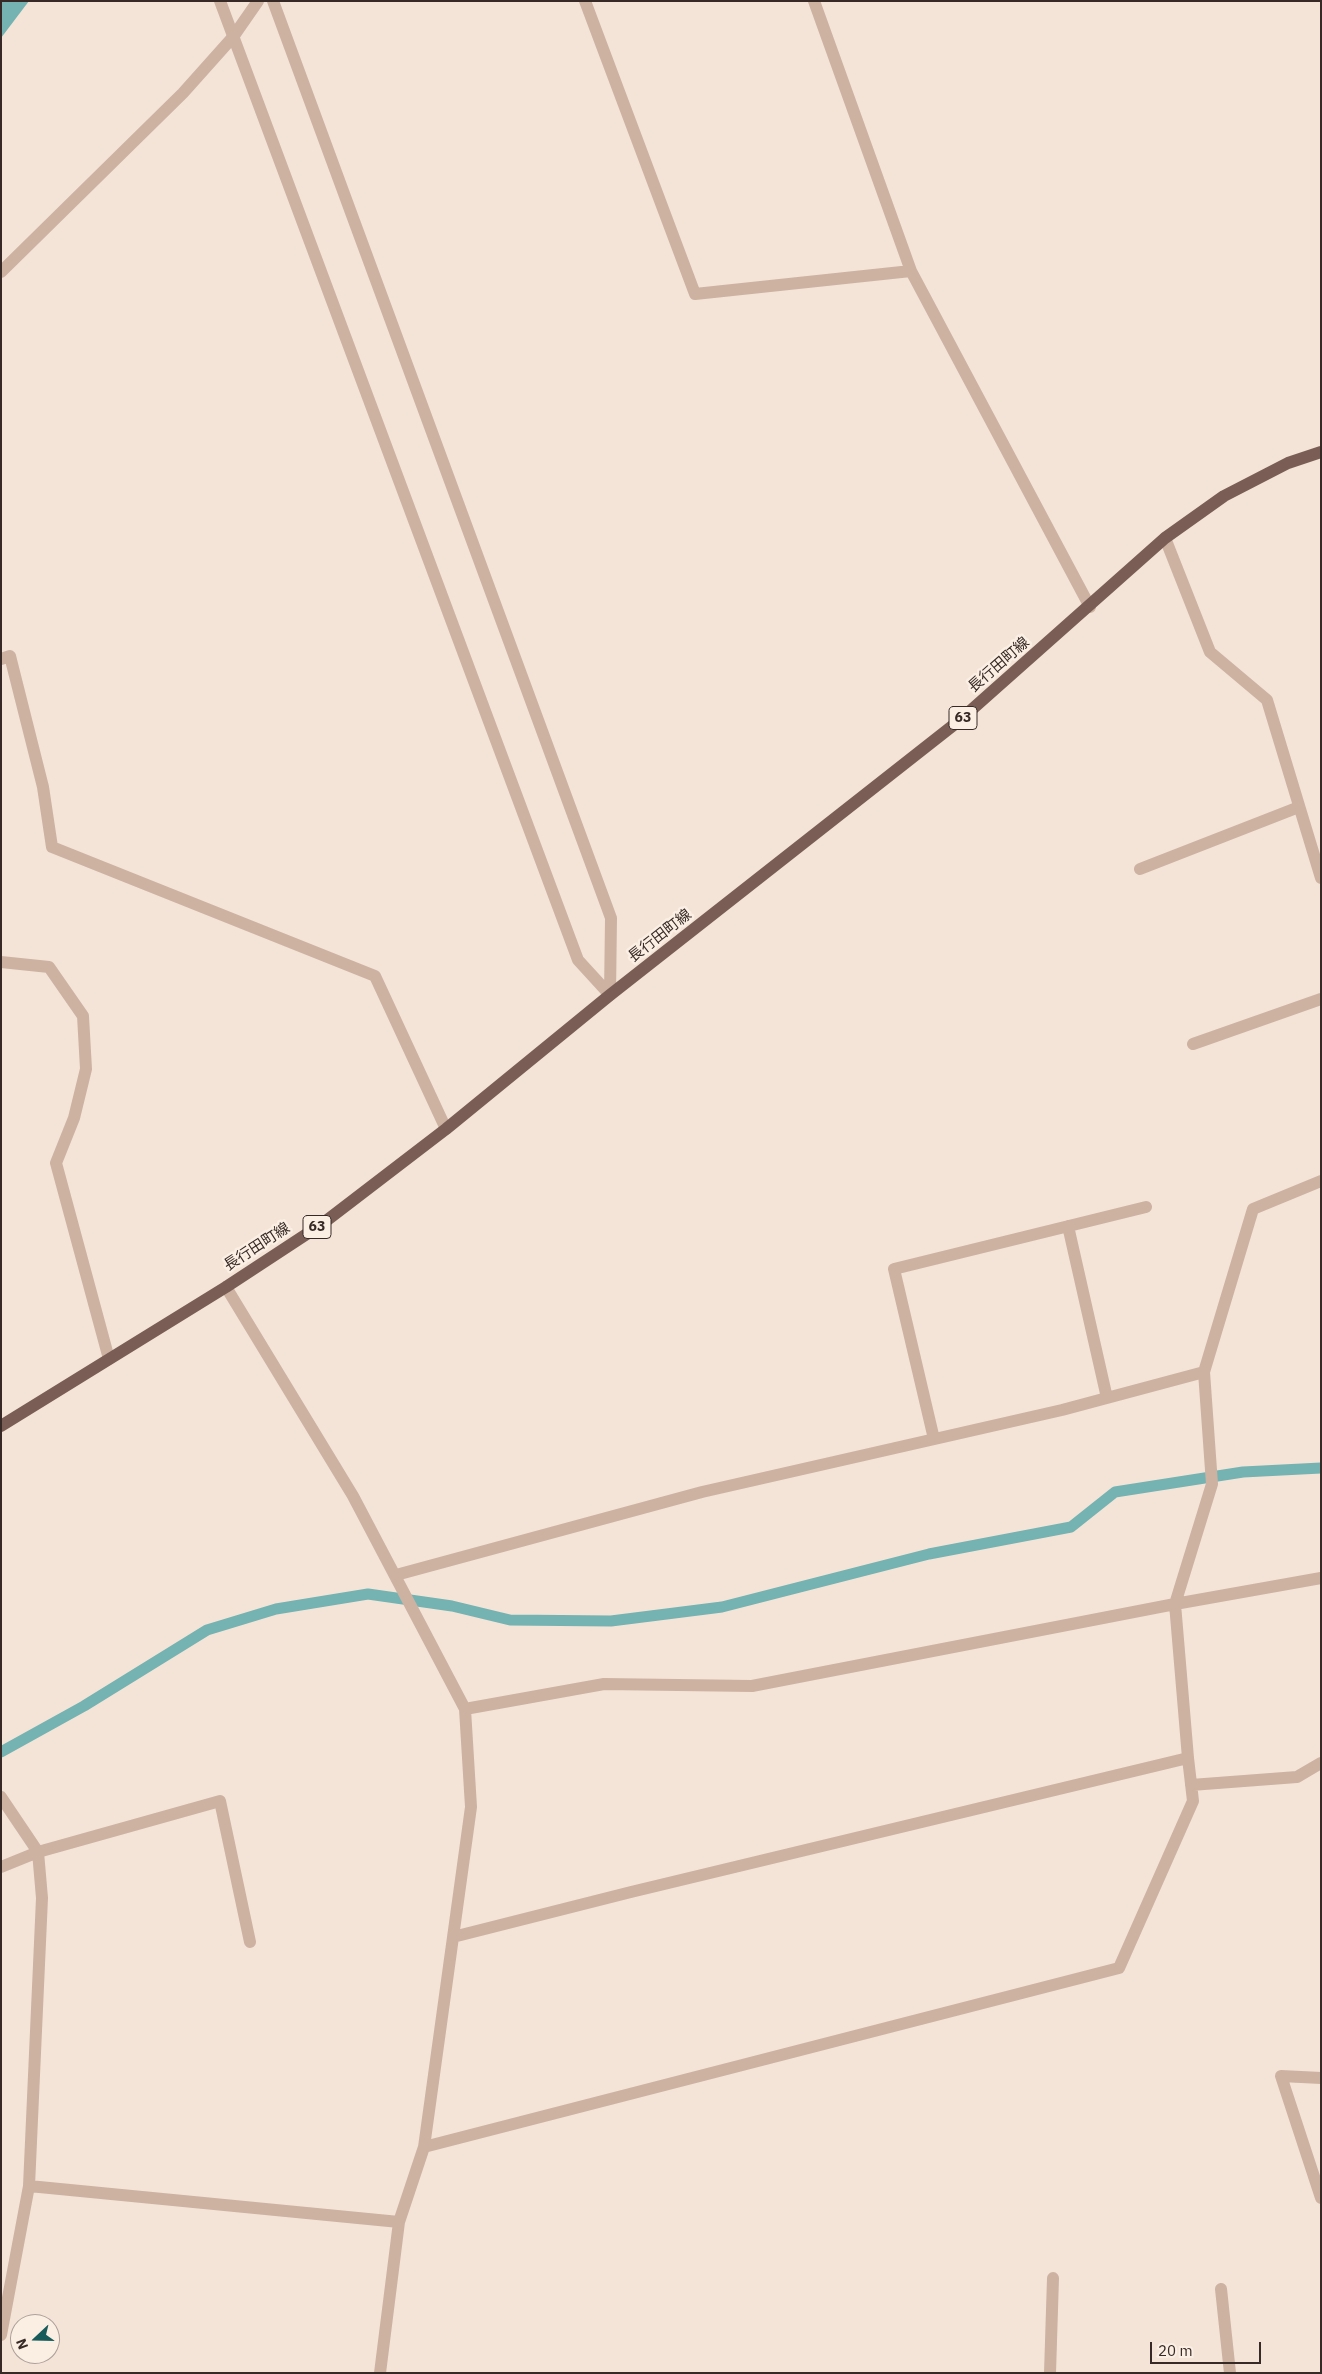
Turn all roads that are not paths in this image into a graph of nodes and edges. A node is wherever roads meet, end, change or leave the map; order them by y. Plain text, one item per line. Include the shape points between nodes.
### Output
1 (220, 1) edge
2 (258, 1) edge
3 (273, 1) edge
4 (585, 1) edge
5 (814, 1) edge
6 (232, 37) junction
7 (910, 271) junction
8 (1, 272) edge
9 (1321, 452) edge
10 (1165, 538) junction
11 (1090, 607) junction
12 (1, 659) edge
13 (1299, 807) junction
14 (1140, 869) dead end
15 (1321, 878) edge
16 (1, 962) edge
17 (610, 995) junction
18 (1321, 999) edge
19 (1193, 1044) dead end
20 (446, 1129) junction
21 (1321, 1181) edge
22 (1146, 1207) dead end
23 (1068, 1226) junction
24 (226, 1287) junction
25 (109, 1359) junction
26 (1204, 1372) junction
27 (1106, 1398) junction
28 (1, 1426) edge
29 (934, 1439) junction
30 (396, 1575) junction
31 (1321, 1578) edge
32 (1175, 1604) junction
33 (465, 1709) junction
34 (1188, 1758) junction
35 (1321, 1762) edge
36 (1191, 1785) junction
37 (1, 1797) edge
38 (38, 1852) junction
39 (1, 1867) edge
40 (453, 1937) junction
41 (250, 1942) dead end
42 (1321, 2078) edge
43 (424, 2147) junction
44 (29, 2186) junction
45 (1321, 2198) edge
46 (399, 2222) junction
47 (1053, 2278) dead end
48 (1221, 2289) dead end
49 (1, 2335) edge
50 (380, 2373) edge
51 (1050, 2373) edge
52 (1230, 2373) edge

1 - 6 street
2 - 6 street
3 - 17 street via 611,918
4 - 7 street via 695,294
5 - 7 street
6 - 8 street via 183,93
6 - 17 street via 578,960
7 - 11 street
9 - 10 main road, 長行田町線 / 63 via 1288,463 1224,496
10 - 11 main road, 長行田町線 / 63
10 - 13 street via 1210,652 1267,700
11 - 17 main road, 長行田町線 / 63 via 960,720
12 - 20 street via 10,656 43,787 52,847 375,976
13 - 14 street
13 - 15 street
16 - 25 street via 49,967 83,1016 86,1069 74,1118 56,1163
17 - 20 main road, 長行田町線 / 63
18 - 19 street
20 - 24 main road, 長行田町線 / 63 via 322,1224
21 - 26 street via 1253,1209
22 - 23 street
23 - 27 street
23 - 29 street via 894,1269
24 - 25 main road, 長行田町線 / 63
24 - 30 street via 353,1496
25 - 28 main road, 長行田町線 / 63
26 - 27 street
26 - 32 street via 1212,1484
27 - 29 street
29 - 30 street via 702,1492
30 - 33 street
31 - 32 street
32 - 33 street via 752,1686 604,1684
32 - 34 street
33 - 40 street via 471,1807
34 - 36 street
34 - 40 street
35 - 36 street via 1297,1777
36 - 43 street via 1193,1801 1119,1968
37 - 38 street
38 - 39 street
38 - 41 street via 220,1801
38 - 44 street via 42,1898
40 - 43 street
42 - 45 street via 1281,2076
43 - 46 street
44 - 46 street
44 - 49 street
46 - 50 street
47 - 51 street
48 - 52 street

